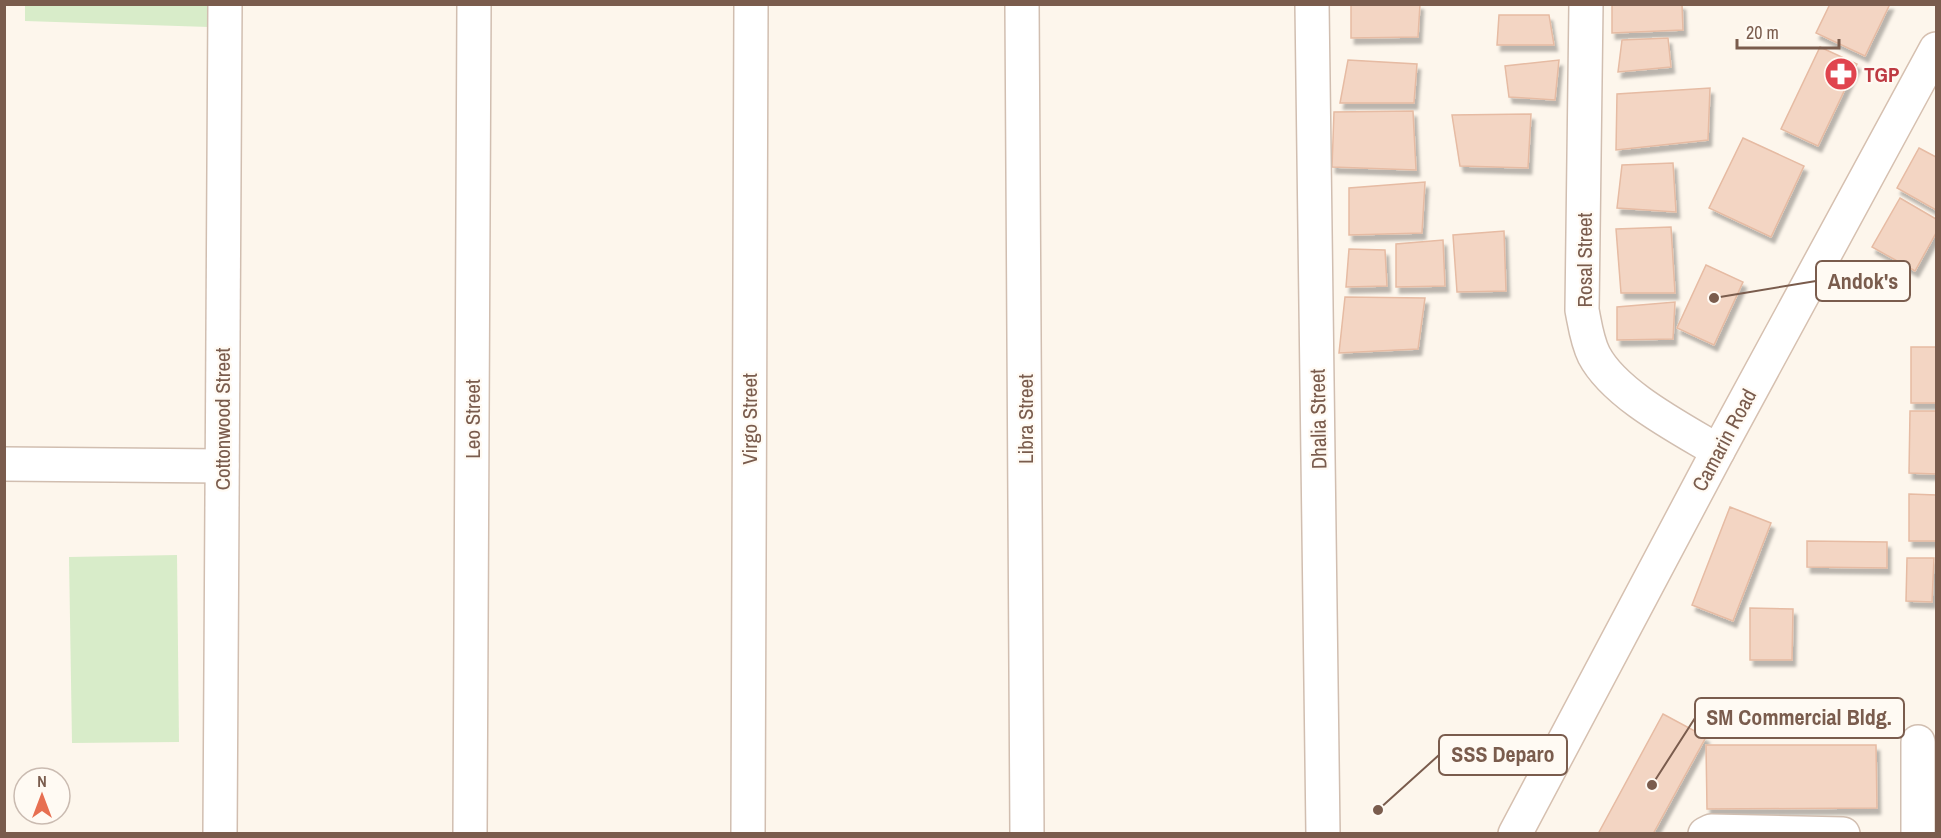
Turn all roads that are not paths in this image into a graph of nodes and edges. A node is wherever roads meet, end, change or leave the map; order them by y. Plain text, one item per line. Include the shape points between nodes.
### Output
1 (225, 4) edge
2 (474, 4) edge
3 (751, 4) edge
4 (1022, 4) edge
5 (1312, 4) edge
6 (1586, 4) edge
7 (1936, 49) edge
8 (1718, 451) junction
9 (4, 465) edge
10 (222, 466) junction
11 (1918, 742) dead end
12 (220, 834) edge
13 (470, 834) edge
14 (748, 834) edge
15 (1027, 834) edge
16 (1323, 834) edge
17 (1515, 834) edge
18 (1705, 834) edge
19 (1844, 834) edge
20 (1918, 834) edge

1 - 10 street, Cottonwood Street
2 - 13 street, Leo Street
3 - 14 street, Virgo Street
4 - 15 street, Libra Street
5 - 16 street, Dhalia Street
6 - 8 street, Rosal Street via 1582,310 1586,333 1594,356 1609,375 1654,412
7 - 8 street, Camarin Road
8 - 17 street, Camarin Road
9 - 10 street
10 - 12 street, Cottonwood Street
11 - 20 street
18 - 19 street

